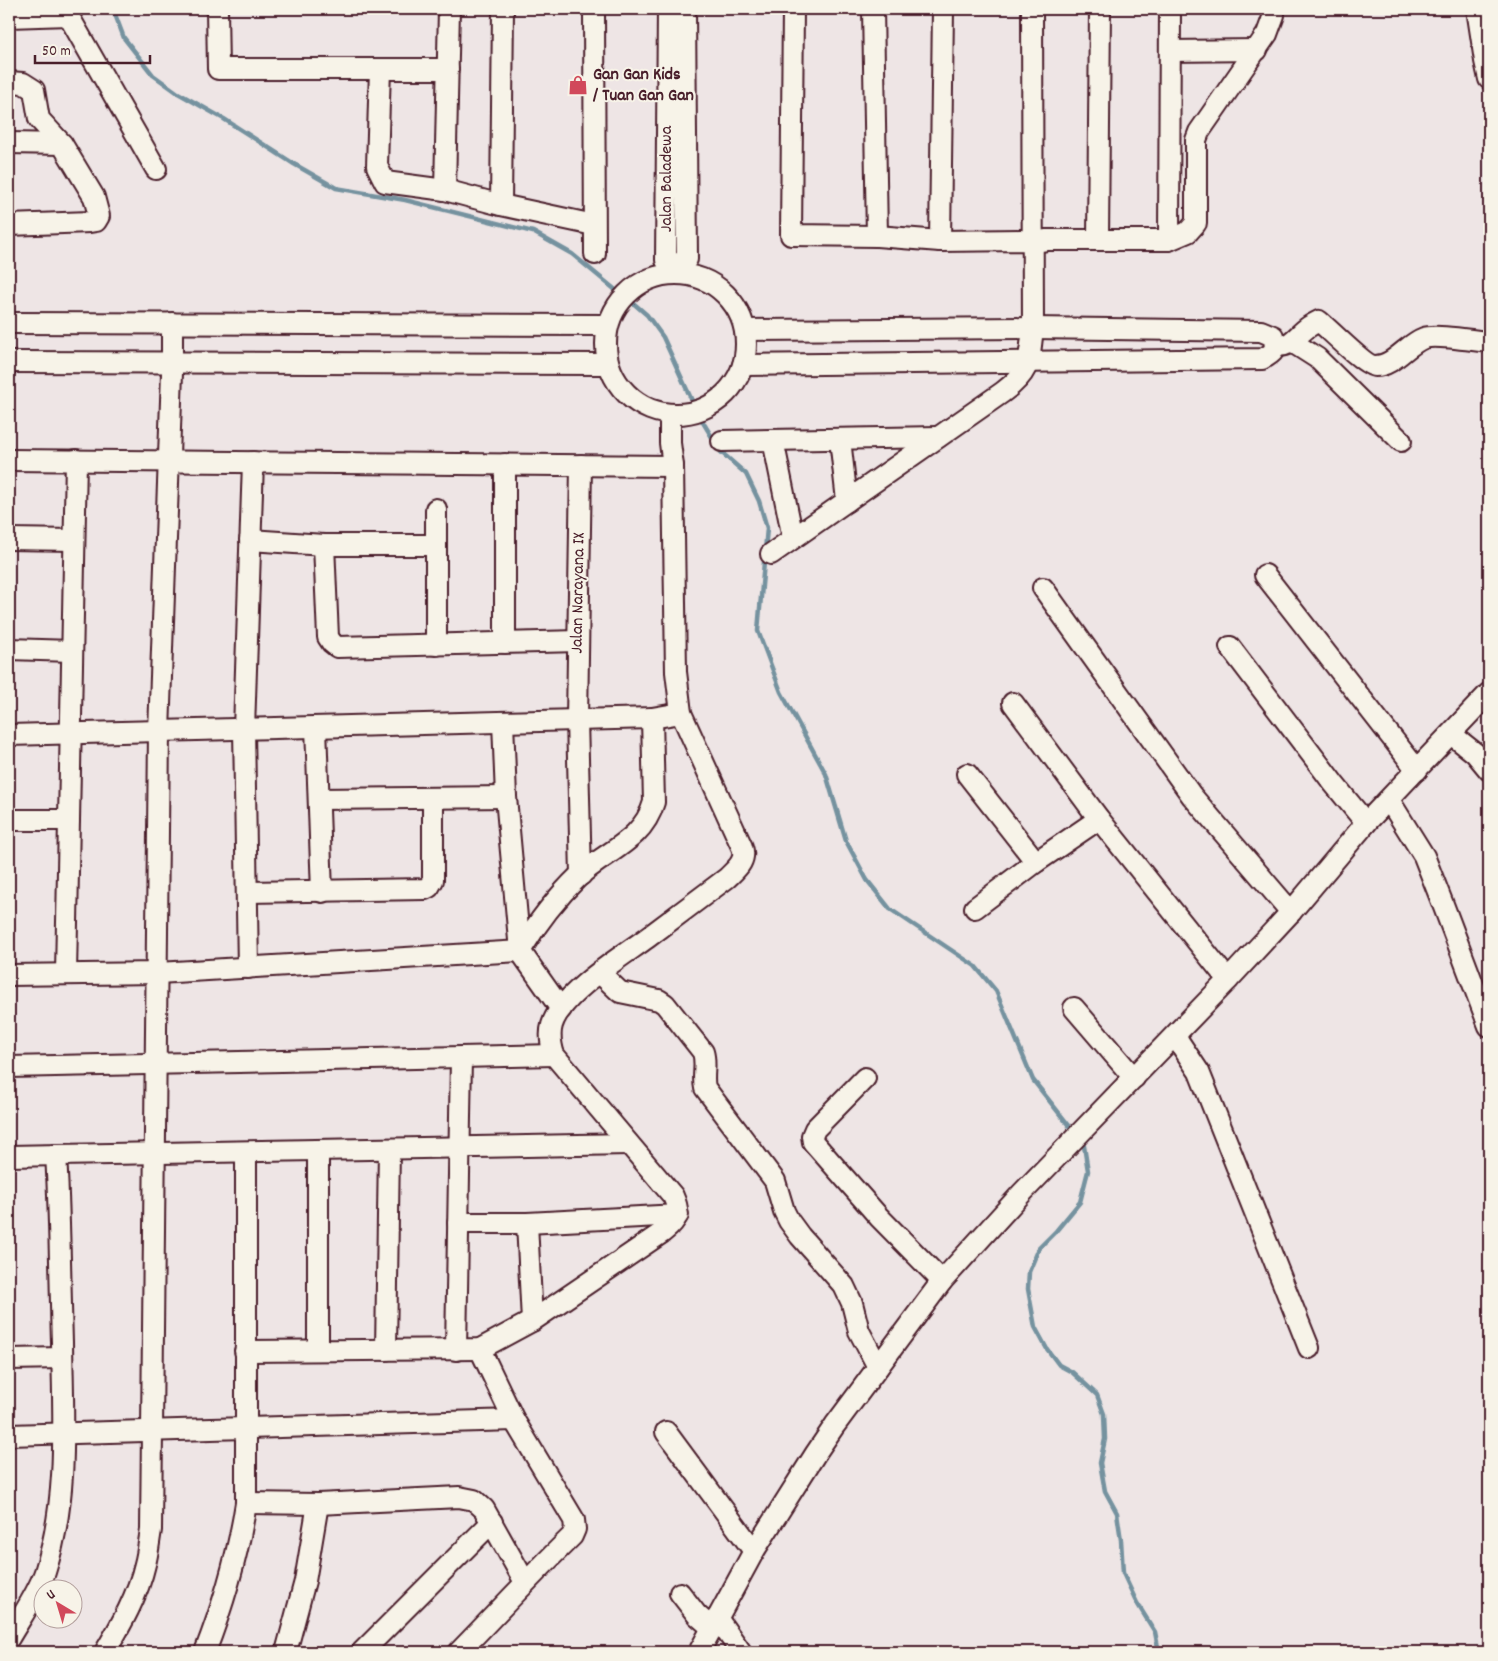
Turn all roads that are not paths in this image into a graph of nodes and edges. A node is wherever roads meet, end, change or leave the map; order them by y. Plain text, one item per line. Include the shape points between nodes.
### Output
1 (217, 9) edge
2 (449, 9) edge
3 (503, 9) edge
4 (594, 9) edge
5 (668, 9) edge
6 (685, 9) edge
7 (793, 9) edge
8 (873, 9) edge
9 (943, 9) edge
10 (1032, 9) edge
11 (1100, 9) edge
12 (1170, 9) edge
13 (1274, 9) edge
14 (1481, 10) edge
15 (67, 12) edge
16 (9, 17) edge
17 (1257, 50) junction
18 (1170, 51) junction
19 (380, 69) junction
20 (448, 69) junction
21 (1489, 79) edge
22 (9, 82) edge
23 (9, 143) edge
24 (62, 144) junction
25 (156, 169) dead end
26 (445, 190) junction
27 (500, 205) junction
28 (594, 225) junction
29 (9, 226) edge
30 (877, 236) junction
31 (1098, 240) junction
32 (1169, 240) junction
33 (940, 241) junction
34 (1033, 242) junction
35 (595, 254) dead end
36 (9, 322) edge
37 (172, 323) junction
38 (608, 325) junction
39 (1033, 328) junction
40 (745, 330) junction
41 (1489, 342) edge
42 (1284, 343) junction
43 (9, 362) edge
44 (172, 362) junction
45 (1029, 362) junction
46 (608, 364) junction
47 (743, 365) junction
48 (670, 415) junction
49 (938, 437) junction
50 (840, 439) junction
51 (773, 440) junction
52 (722, 441) dead end
53 (1401, 441) dead end
54 (9, 460) edge
55 (76, 460) junction
56 (169, 461) junction
57 (253, 462) junction
58 (505, 464) junction
59 (582, 465) junction
60 (673, 466) junction
61 (847, 501) junction
62 (436, 510) dead end
63 (793, 538) junction
64 (9, 539) edge
65 (74, 540) junction
66 (250, 540) junction
67 (436, 544) junction
68 (324, 545) junction
69 (771, 554) dead end
70 (1265, 575) dead end
71 (1043, 588) dead end
72 (578, 641) junction
73 (505, 643) junction
74 (436, 645) junction
75 (1230, 648) dead end
76 (9, 650) edge
77 (72, 651) junction
78 (1489, 693) edge
79 (1013, 703) dead end
80 (681, 713) junction
81 (652, 718) junction
82 (577, 720) junction
83 (503, 722) junction
84 (316, 727) junction
85 (244, 729) junction
86 (159, 732) junction
87 (71, 734) junction
88 (1451, 734) junction
89 (9, 735) edge
90 (1417, 770) junction
91 (1489, 770) edge
92 (968, 774) dead end
93 (506, 797) junction
94 (433, 798) junction
95 (319, 799) junction
96 (1389, 800) junction
97 (1098, 819) junction
98 (9, 820) edge
99 (69, 820) junction
100 (1366, 823) junction
101 (1036, 862) junction
102 (581, 874) junction
103 (247, 892) junction
104 (322, 892) junction
105 (975, 908) dead end
106 (1291, 912) junction
107 (520, 951) junction
108 (248, 968) junction
109 (158, 973) junction
110 (600, 973) junction
111 (66, 974) junction
112 (9, 975) edge
113 (1228, 980) junction
114 (1074, 1008) dead end
115 (561, 1009) junction
116 (1489, 1026) edge
117 (1175, 1036) junction
118 (554, 1055) junction
119 (461, 1058) junction
120 (156, 1064) junction
121 (9, 1067) edge
122 (864, 1078) dead end
123 (1134, 1078) junction
124 (628, 1144) junction
125 (459, 1148) junction
126 (389, 1149) junction
127 (318, 1151) junction
128 (246, 1152) junction
129 (155, 1154) junction
130 (56, 1155) junction
131 (9, 1156) edge
132 (678, 1215) junction
133 (458, 1223) junction
134 (527, 1223) junction
135 (942, 1281) junction
136 (532, 1321) junction
137 (1309, 1348) dead end
138 (480, 1349) junction
139 (318, 1350) junction
140 (386, 1350) junction
141 (456, 1350) junction
142 (245, 1351) junction
143 (62, 1358) junction
144 (9, 1359) edge
145 (878, 1367) junction
146 (514, 1420) junction
147 (245, 1429) junction
148 (153, 1432) junction
149 (666, 1432) dead end
150 (64, 1434) junction
151 (9, 1436) edge
152 (246, 1503) junction
153 (318, 1504) junction
154 (492, 1522) junction
155 (754, 1551) junction
156 (525, 1582) junction
157 (680, 1593) dead end
158 (715, 1623) junction
159 (9, 1638) edge
160 (106, 1652) edge
161 (205, 1652) edge
162 (286, 1652) edge
163 (362, 1652) edge
164 (459, 1652) edge
165 (699, 1652) edge
166 (741, 1652) edge

1 - 19 street via 218,69
2 - 20 street
3 - 27 street
4 - 28 street
5 - 6 street, Jalan Baladewa via 666,260 683,263 687,258
7 - 30 street via 791,235
8 - 30 street
9 - 33 street
10 - 34 street
11 - 31 street
12 - 18 street
13 - 17 street via 1271,25
14 - 21 street
15 - 16 street
15 - 25 street
17 - 18 street
17 - 32 street via 1199,132 1195,148 1196,223 1188,232
18 - 32 street
19 - 20 street
19 - 26 street via 377,166 385,182
20 - 26 street
22 - 24 street via 22,83 34,90 39,119
23 - 24 street
24 - 29 street via 94,197 98,219
26 - 27 street
27 - 28 street
28 - 35 street
30 - 33 street
31 - 32 street
31 - 34 street
33 - 34 street
34 - 39 street
36 - 37 street
37 - 38 street
37 - 44 street
38 - 40 street via 617,306 630,291 647,280 666,275 687,275 707,281 725,293 738,310
38 - 46 street
39 - 40 street
39 - 42 street via 1261,331
39 - 45 street
40 - 47 street
41 - 42 street via 1426,337 1391,361 1375,366 1363,362 1319,321
42 - 45 street via 1262,359
42 - 53 street via 1317,358
43 - 44 street
44 - 46 street
44 - 56 street
45 - 47 street
45 - 49 street via 1015,384
46 - 48 street via 617,383 631,399 650,410
47 - 48 street via 733,386 715,402 694,412
48 - 60 street
49 - 50 street
49 - 61 street
50 - 51 street
50 - 61 street
51 - 52 street
51 - 63 street
54 - 55 street
55 - 56 street
55 - 65 street
56 - 57 street
56 - 86 street
57 - 58 street
57 - 66 street
58 - 59 street
58 - 73 street
59 - 60 street
59 - 72 street, Jalan Narayana IX
60 - 80 street via 676,672
61 - 63 street
62 - 67 street
63 - 69 street
64 - 65 street
65 - 77 street
66 - 68 street
66 - 85 street
67 - 68 street
67 - 74 street
68 - 74 street via 328,637 332,643 344,648
70 - 90 street
71 - 106 street via 1192,796
72 - 73 street
72 - 82 street, Jalan Narayana IX
73 - 74 street
75 - 100 street
76 - 77 street
77 - 87 street
78 - 88 street
79 - 97 street
80 - 81 street
80 - 110 street via 742,847 742,863 727,878
81 - 82 street
81 - 102 street via 654,802 651,814 633,836
82 - 83 street
82 - 102 street, Jalan Narayana IX
83 - 84 street
83 - 93 street
84 - 85 street
84 - 95 street
85 - 86 street
85 - 103 street
86 - 87 street
86 - 109 street
87 - 89 street
87 - 99 street
88 - 90 street
88 - 91 street via 1475,753
90 - 96 street
92 - 101 street
93 - 94 street
93 - 107 street
94 - 95 street
94 - 104 street via 433,880 428,887 420,890
95 - 104 street
96 - 100 street
96 - 116 street via 1424,856
97 - 101 street
97 - 113 street
98 - 99 street
99 - 111 street
100 - 106 street
101 - 105 street
102 - 107 street via 551,905
103 - 104 street
103 - 108 street
106 - 113 street
107 - 108 street
107 - 115 street
108 - 109 street
109 - 111 street
109 - 120 street
110 - 115 street
110 - 145 street via 620,992 665,1004 703,1052 705,1088 775,1181 789,1221 844,1286 859,1331
111 - 112 street
113 - 117 street
114 - 123 street
115 - 118 street via 552,1024
117 - 123 street
117 - 137 street via 1199,1072
118 - 119 street
118 - 124 street
119 - 120 street
119 - 125 street
120 - 121 street
120 - 129 street
122 - 135 street via 815,1129 813,1142 879,1217
123 - 135 street
124 - 125 street
124 - 132 street via 673,1196
125 - 126 street
125 - 133 street
126 - 127 street
126 - 140 street
127 - 128 street
127 - 139 street
128 - 129 street
128 - 142 street
129 - 130 street
129 - 148 street
130 - 131 street
130 - 143 street
132 - 134 street
132 - 136 street via 663,1232
133 - 134 street
133 - 141 street
134 - 136 street
135 - 145 street
136 - 138 street
138 - 141 street
138 - 146 street
139 - 140 street
139 - 142 street
140 - 141 street
142 - 147 street
143 - 144 street
143 - 150 street
145 - 155 street via 835,1425
146 - 147 street
146 - 156 street via 574,1520 576,1529
147 - 148 street
147 - 152 street
148 - 150 street
148 - 160 street via 152,1530 145,1566 121,1626
149 - 155 street
150 - 151 street
150 - 159 street via 61,1493 50,1554 44,1574
152 - 153 street
152 - 161 street via 240,1542
153 - 154 street via 460,1497 480,1504
153 - 162 street via 305,1582
154 - 156 street
154 - 163 street
155 - 158 street
156 - 164 street
157 - 158 street via 697,1616
158 - 165 street
158 - 166 street

